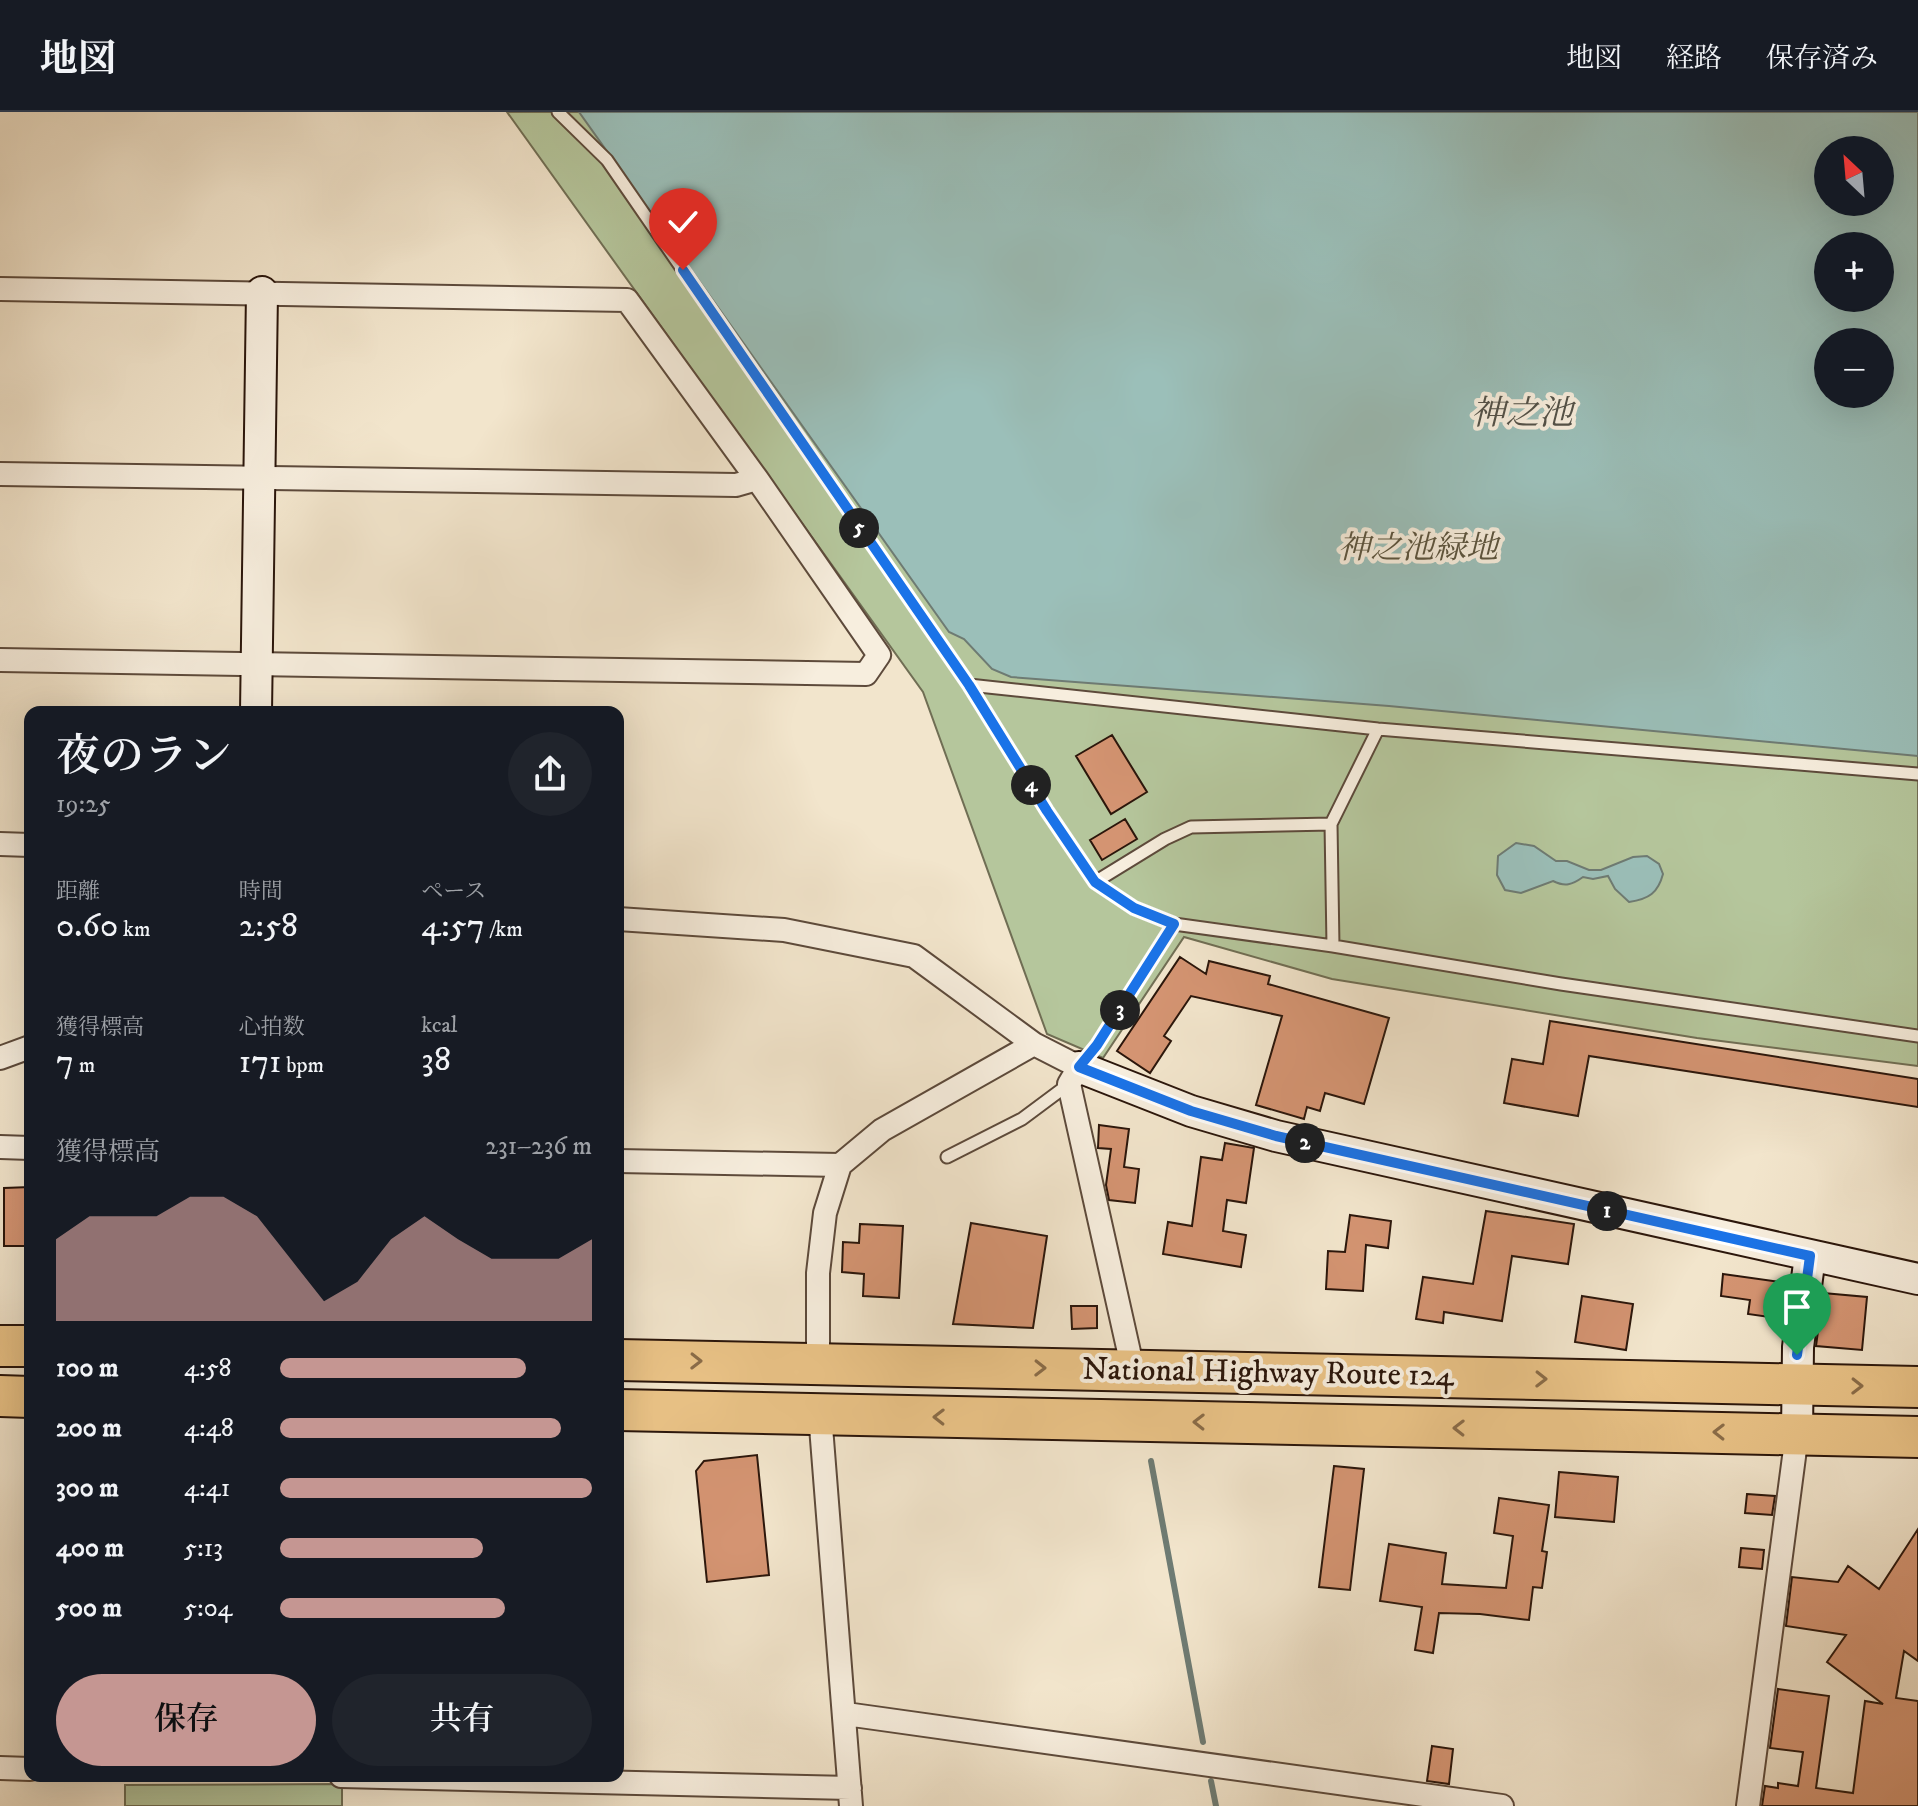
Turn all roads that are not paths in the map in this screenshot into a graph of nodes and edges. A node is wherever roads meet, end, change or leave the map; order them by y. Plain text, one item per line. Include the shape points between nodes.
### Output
1 (558, 112) edge
2 (0, 289) edge
3 (262, 292) junction
4 (0, 474) edge
5 (259, 478) junction
6 (757, 479) junction
7 (0, 660) edge
8 (257, 664) junction
9 (969, 685) junction
10 (256, 706) edge
11 (1378, 729) junction
12 (1918, 774) edge
13 (1331, 824) junction
14 (0, 844) edge
15 (24, 845) edge
16 (1095, 882) junction
17 (624, 919) edge
18 (1174, 924) junction
19 (1333, 946) junction
20 (1918, 1036) edge
21 (1034, 1044) junction
22 (24, 1049) edge
23 (0, 1058) edge
24 (1074, 1076) junction
25 (0, 1147) edge
26 (24, 1148) edge
27 (947, 1157) dead end
28 (624, 1161) edge
29 (840, 1165) junction
30 (1810, 1256) junction
31 (1918, 1279) edge
32 (0, 1346) edge
33 (24, 1346) edge
34 (624, 1360) edge
35 (818, 1364) junction
36 (1133, 1370) junction
37 (1796, 1384) junction
38 (1918, 1387) edge
39 (0, 1396) edge
40 (24, 1397) edge
41 (624, 1410) edge
42 (820, 1414) junction
43 (1797, 1434) junction
44 (1918, 1437) edge
45 (846, 1714) junction
46 (0, 1768) edge
47 (24, 1769) edge
48 (486, 1782) edge
49 (850, 1797) edge
50 (1502, 1806) edge
51 (1748, 1806) edge

1 - 9 lane via 607,160
2 - 3 street
3 - 5 street
3 - 6 street via 627,300
4 - 5 street
5 - 6 street via 736,485
5 - 8 street
6 - 8 street via 879,655 866,674
7 - 8 street
8 - 10 street
9 - 11 lane
9 - 16 lane
11 - 12 lane
11 - 13 lane
13 - 16 lane via 1191,827
13 - 19 lane
14 - 15 street
16 - 18 lane via 1134,908
17 - 21 street via 784,930 914,956
18 - 19 lane
18 - 24 lane
19 - 20 lane
21 - 24 street
21 - 29 street via 882,1130
22 - 23 street
24 - 27 lane via 1022,1119
24 - 30 street via 1276,1136
24 - 36 street
25 - 26 street
28 - 29 street
29 - 35 street via 825,1213 818,1273
30 - 31 street
30 - 37 street
32 - 33 highway
34 -> 35 highway, National Highway Route 124
35 -> 36 highway, National Highway Route 124
36 -> 37 highway, National Highway Route 124
37 -> 38 highway, National Highway Route 124
37 - 43 street
39 - 40 highway
41 - 42 highway, National Highway Route 124
43 -> 42 highway, National Highway Route 124
42 - 45 street
43 - 44 highway, National Highway Route 124
43 - 51 street
45 - 49 street
45 - 50 street
46 - 47 street
48 - 49 street

